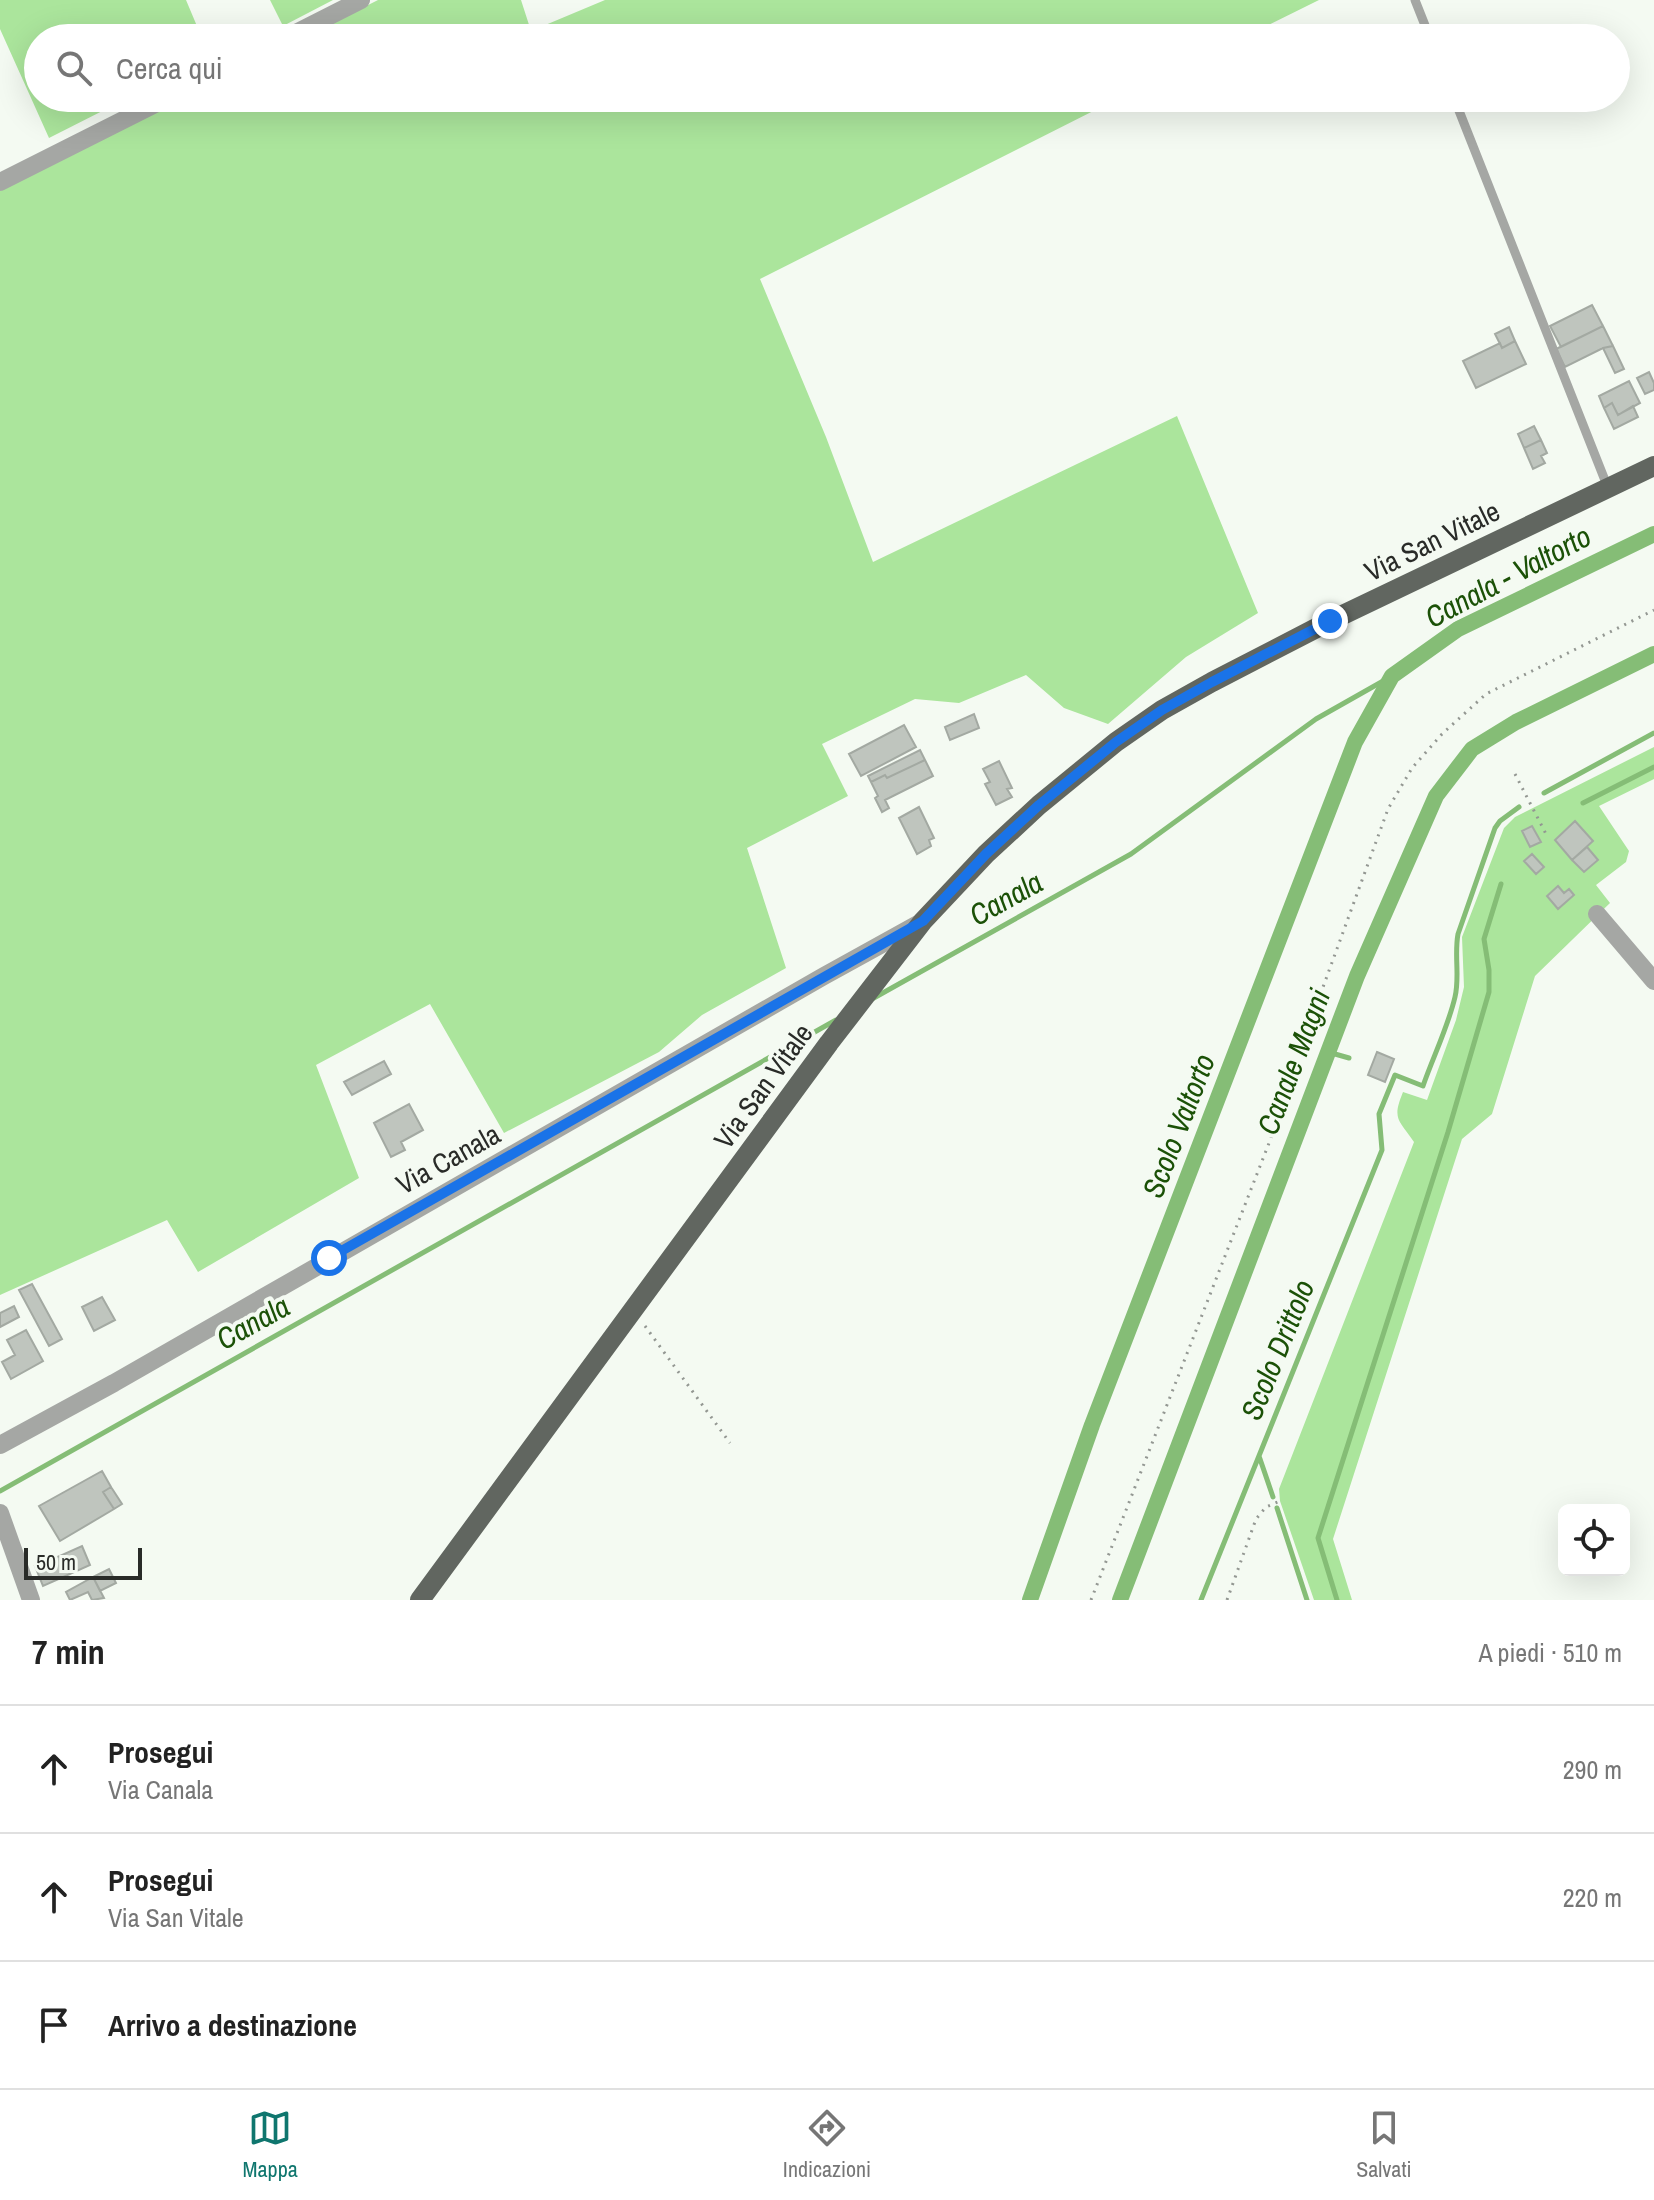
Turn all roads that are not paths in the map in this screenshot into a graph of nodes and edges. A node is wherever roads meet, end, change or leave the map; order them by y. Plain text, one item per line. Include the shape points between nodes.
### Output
1 (361, 0) edge
2 (1415, 0) edge
3 (314, 24) edge
4 (1424, 24) edge
5 (139, 112) edge
6 (1460, 112) edge
7 (0, 182) edge
8 (1654, 466) edge
9 (1608, 488) junction
10 (1597, 914) dead end
11 (923, 921) junction
12 (1654, 981) edge
13 (0, 1445) edge
14 (0, 1513) edge
15 (31, 1600) edge
16 (420, 1600) edge

1 - 3 street
2 - 4 lane
5 - 7 street
6 - 9 lane
8 - 9 main road, Via San Vitale
9 - 11 main road, Via San Vitale via 1330,621 1162,710 1039,805
10 - 12 street
11 - 13 street, Via Canala
11 - 16 main road, Via San Vitale
14 - 15 street

